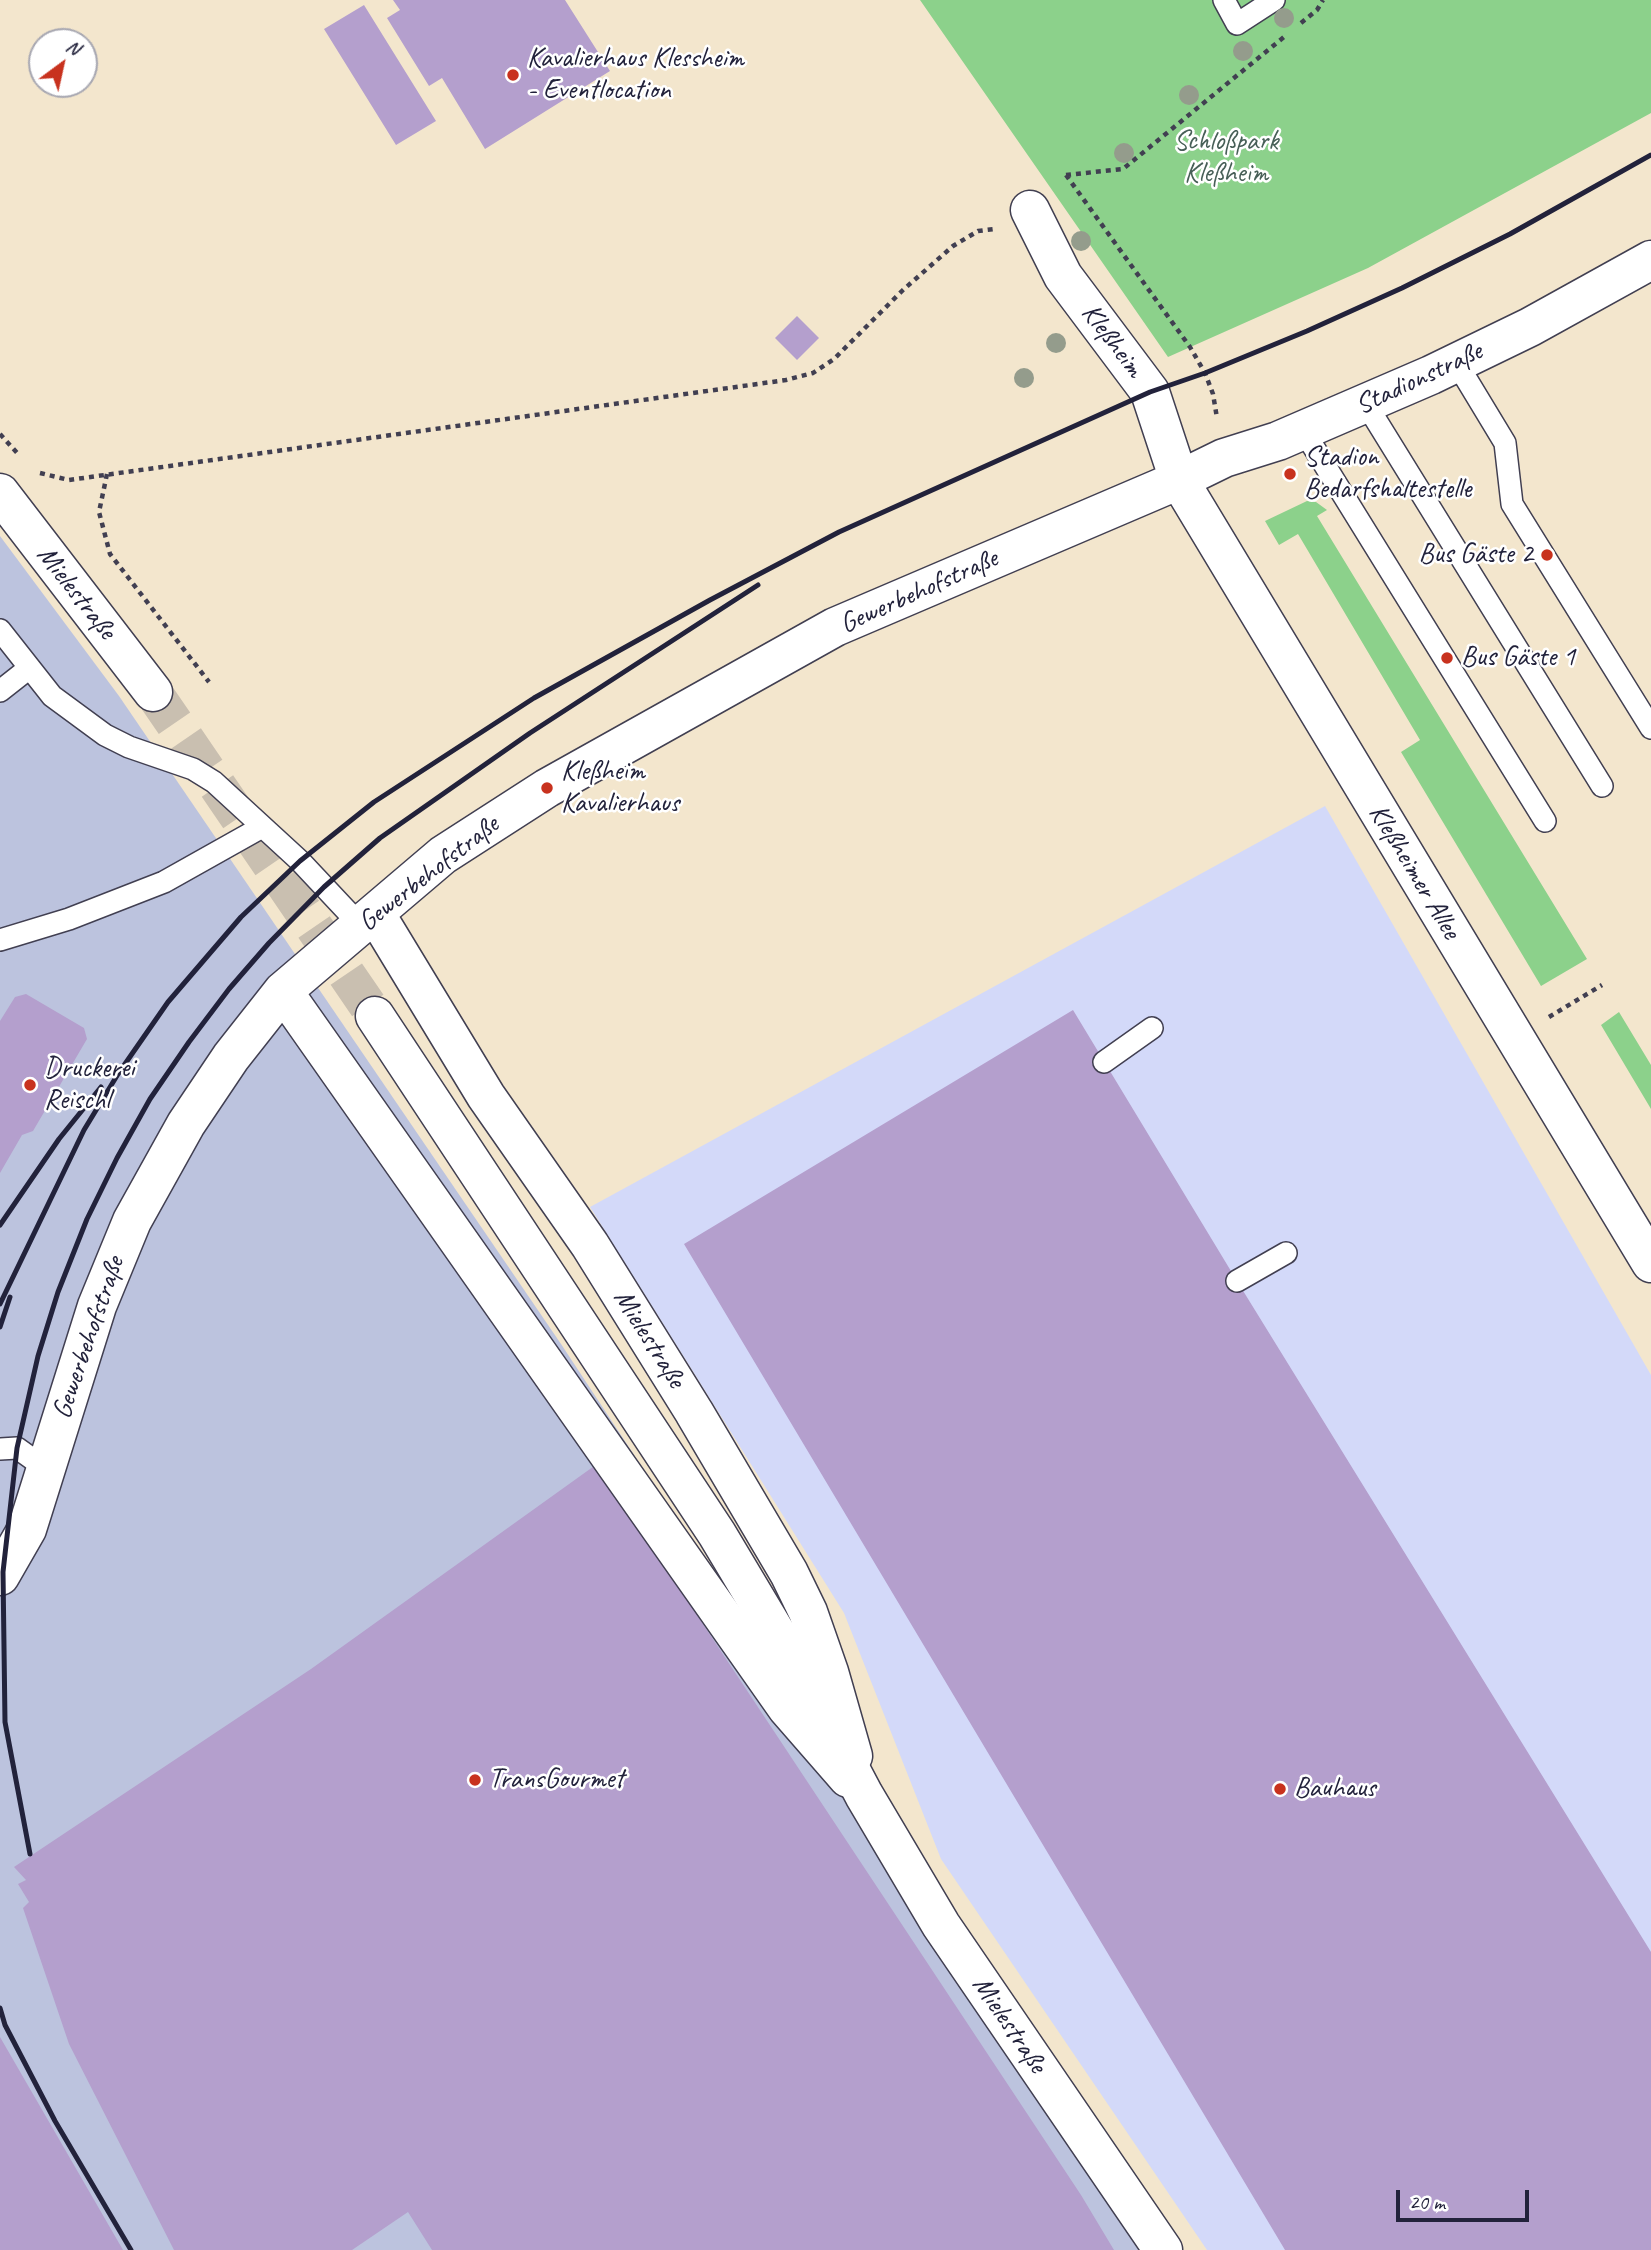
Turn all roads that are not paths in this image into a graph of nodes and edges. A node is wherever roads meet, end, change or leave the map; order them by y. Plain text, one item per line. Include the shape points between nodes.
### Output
1 (1224, 0) edge
2 (1274, 0) edge
3 (1030, 210) road end
4 (1651, 260) edge
5 (1456, 362) junction
6 (1366, 404) junction
7 (1303, 430) junction
8 (1180, 480) junction
9 (0, 494) edge
10 (0, 630) edge
11 (28, 668) junction
12 (0, 691) edge
13 (153, 692) tunnel mouth
14 (1651, 728) edge
15 (1602, 786) dead end
16 (1545, 821) dead end
17 (262, 827) junction
18 (368, 920) junction
19 (0, 940) edge
20 (283, 991) junction
21 (375, 1016) tunnel mouth
22 (1152, 1028) dead end
23 (1104, 1062) dead end
24 (1286, 1252) dead end
25 (1651, 1263) edge
26 (1237, 1282) dead end
27 (0, 1449) edge
28 (45, 1468) junction
29 (0, 1576) edge
30 (863, 1795) junction
31 (1163, 2250) edge

1 - 2 lane via 1237,24
3 - 8 street, Kleßheim via 1063,276 1150,392
4 - 5 street, Stadionstraße
5 - 6 street, Stadionstraße
5 - 14 lane via 1505,443 1515,509
6 - 7 street, Stadionstraße
6 - 15 lane
7 - 8 street, Stadionstraße via 1224,458
7 - 16 lane
8 - 18 street, Gewerbehofstraße via 824,634 547,788 443,855
8 - 25 street, Kleßheimer Allee
9 - 13 street, Mielestraße
10 - 11 lane
11 - 12 lane
11 - 17 lane via 52,696 105,735 193,769 214,782
17 - 18 lane
17 - 19 lane via 164,882
18 - 20 street, Gewerbehofstraße
18 - 30 street, Mielestraße via 590,1245 789,1573 829,1672
20 - 28 street, Gewerbehofstraße via 193,1112 132,1221 97,1306
20 - 30 street, Mielestraße via 779,1697
21 - 30 street, Mielestraße via 718,1534 797,1668
22 - 23 lane
24 - 26 lane
27 - 28 lane via 17,1448
28 - 29 street, Gewerbehofstraße via 27,1529
30 - 31 street, Mielestraße via 941,1925

